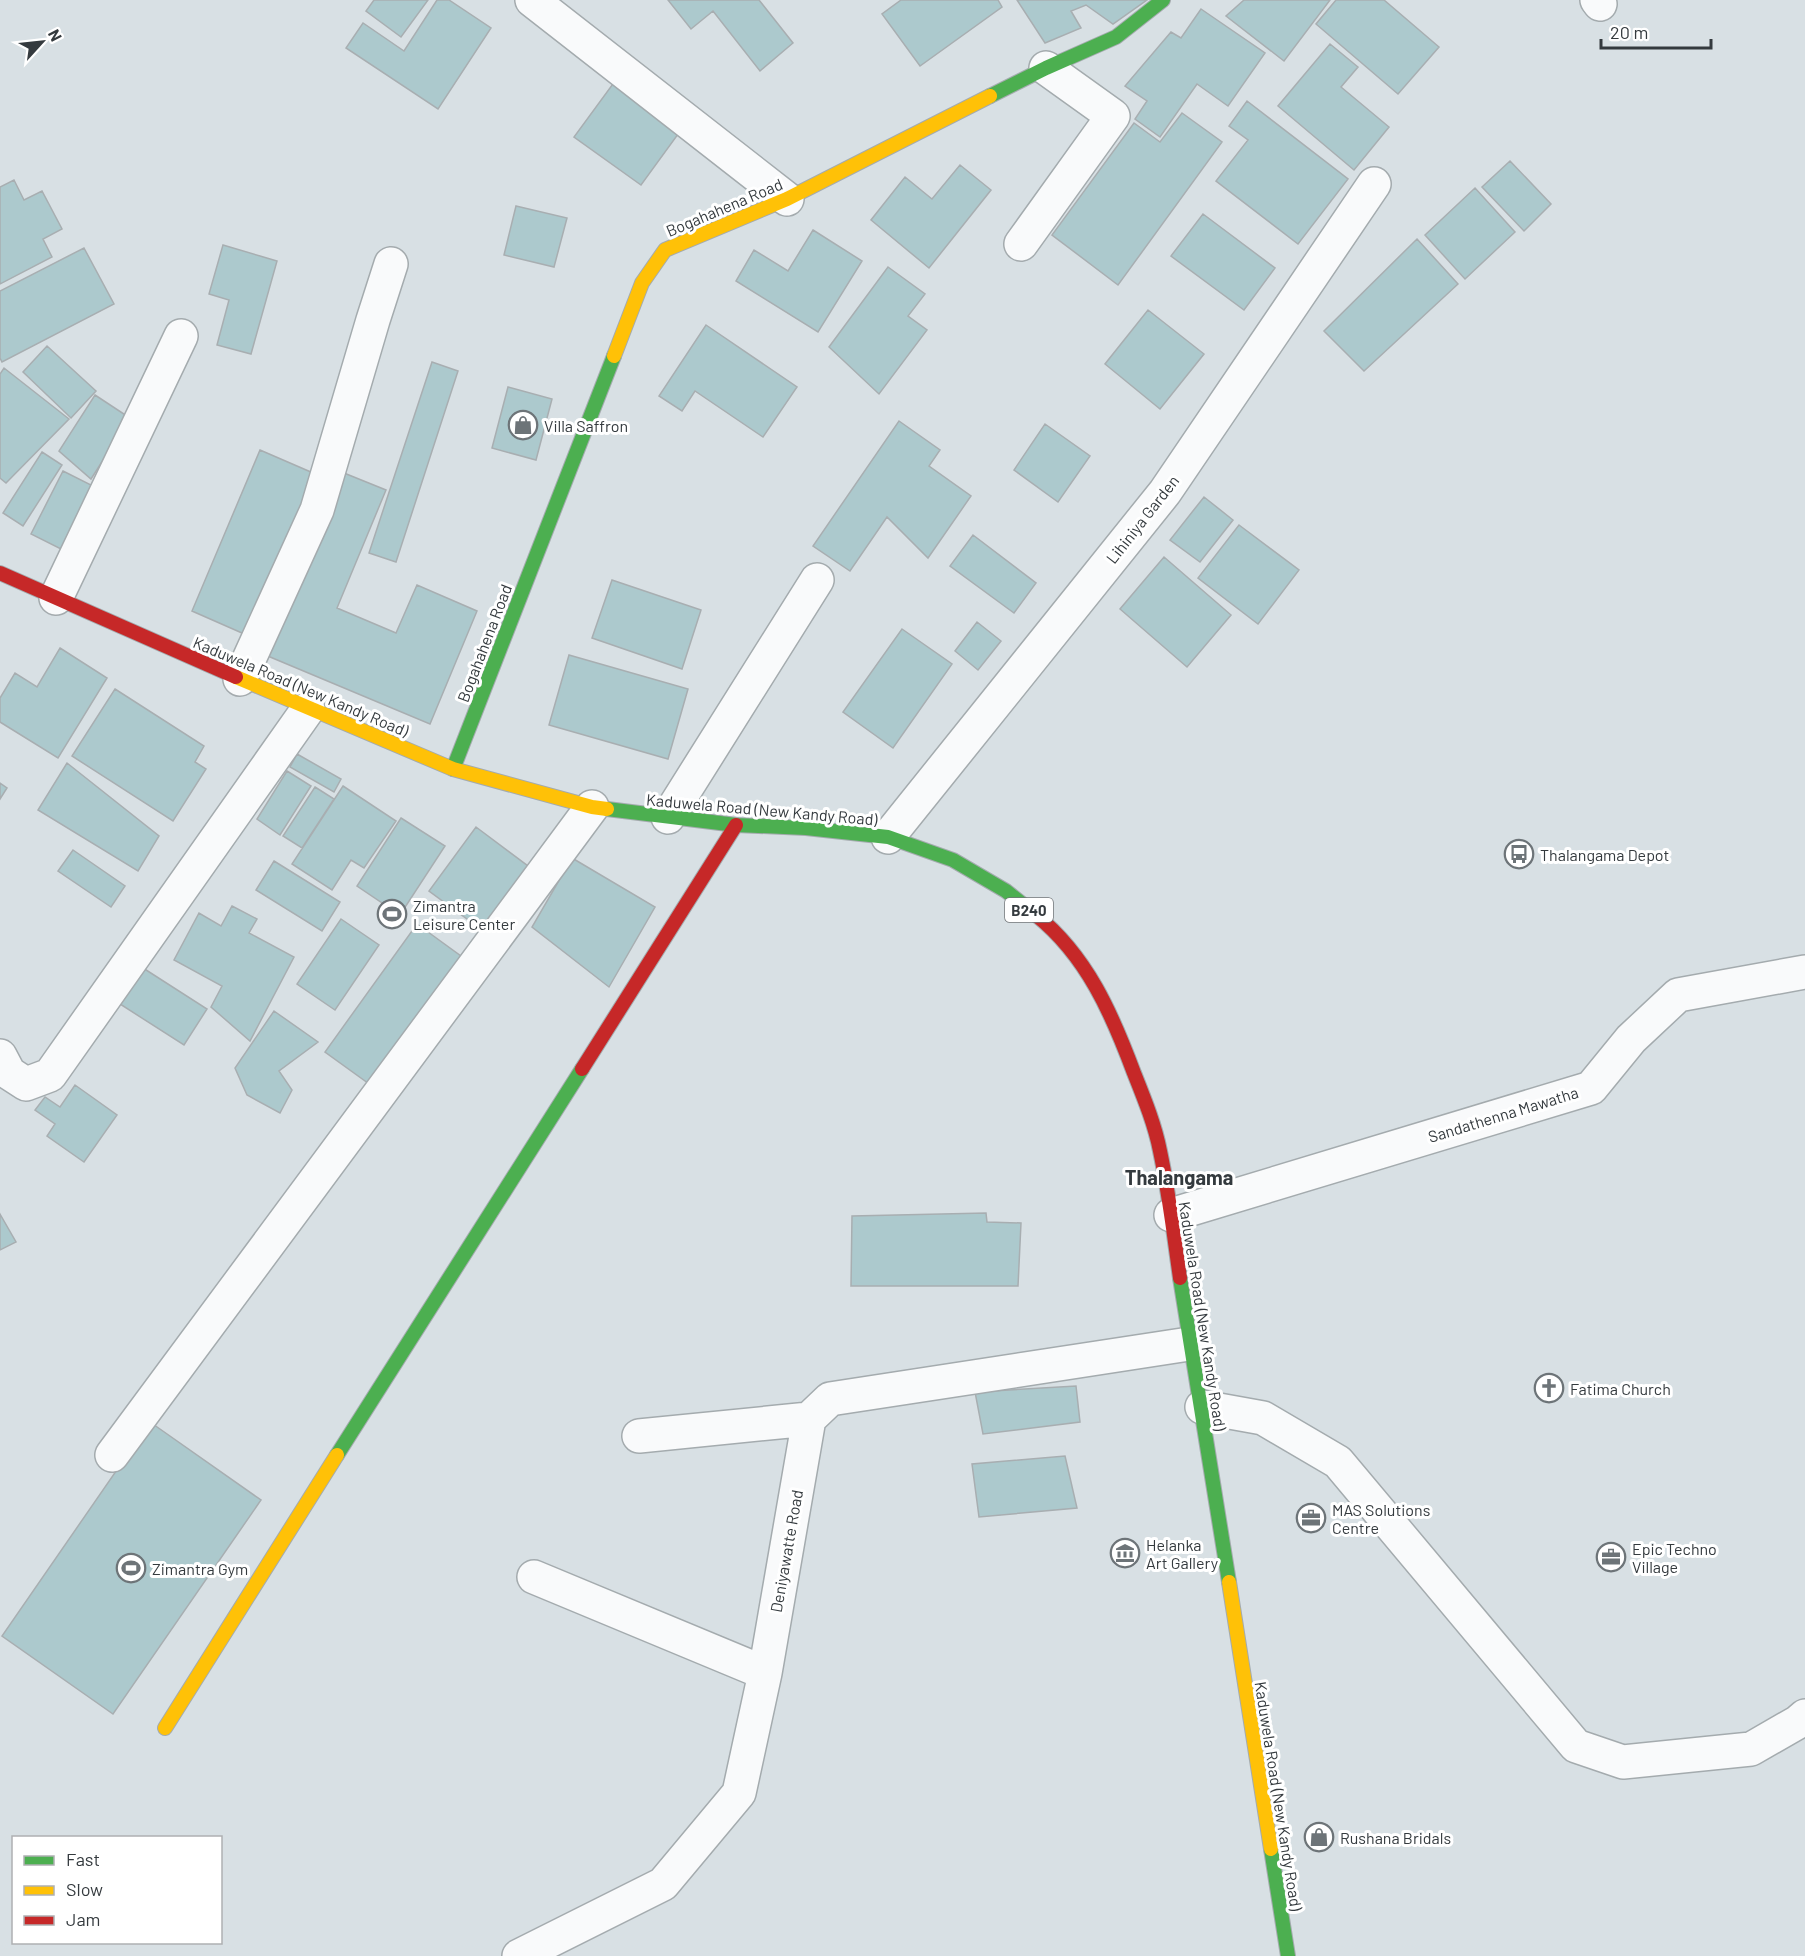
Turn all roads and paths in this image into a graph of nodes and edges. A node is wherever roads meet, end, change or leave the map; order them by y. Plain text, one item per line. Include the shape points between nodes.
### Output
1 (532, 0) edge
2 (1163, 0) edge
3 (1046, 68) junction
4 (1374, 184) dead end
5 (787, 199) junction
6 (1021, 244) dead end
7 (392, 264) dead end
8 (181, 336) dead end
9 (0, 573) edge
10 (817, 580) dead end
11 (56, 598) junction
12 (240, 679) junction
13 (308, 709) junction
14 (453, 769) junction
15 (592, 807) junction
16 (668, 817) junction
17 (736, 825) junction
18 (888, 837) junction
19 (1805, 972) edge
20 (0, 1056) edge
21 (1171, 1215) junction
22 (1190, 1344) junction
23 (1202, 1407) junction
24 (809, 1419) junction
25 (639, 1436) dead end
26 (112, 1455) dead end
27 (534, 1576) dead end
28 (765, 1673) junction
29 (1805, 1716) edge
30 (165, 1728) dead end
31 (519, 1956) edge
32 (1288, 1956) edge

1 - 5 street
2 - 3 main road, Bogahahena Road via 1116,37
3 - 5 main road, Bogahahena Road
3 - 6 street via 1113,116
4 - 18 street, Lihiniya Garden via 1165,492
5 - 14 main road, Bogahahena Road via 665,250 642,283
7 - 12 street via 317,510
8 - 11 street
9 - 11 main road, Kaduwela Road (New Kandy Road) / B240
10 - 16 street
11 - 12 main road, Kaduwela Road (New Kandy Road) / B240
12 - 13 main road, Kaduwela Road (New Kandy Road) / B240
13 - 14 main road, Kaduwela Road (New Kandy Road) / B240
13 - 20 street via 50,1075 26,1084 9,1072
14 - 15 main road, Kaduwela Road (New Kandy Road) / B240
15 - 16 main road, Kaduwela Road (New Kandy Road) / B240
15 - 26 street
16 - 17 main road, Kaduwela Road (New Kandy Road) / B240
17 - 18 main road, Kaduwela Road (New Kandy Road) / B240
17 - 30 main road
18 - 21 main road, Kaduwela Road (New Kandy Road) / B240 via 953,860 1006,891 1073,951 1096,985 1143,1095 1160,1149
19 - 21 street, Sandathenna Mawatha via 1678,995 1631,1039 1591,1088
21 - 22 main road, Kaduwela Road (New Kandy Road) / B240
22 - 23 main road, Kaduwela Road (New Kandy Road) / B240
22 - 24 street via 830,1399
23 - 29 street via 1263,1418 1338,1462 1576,1746 1623,1762 1751,1749
23 - 32 main road, Kaduwela Road (New Kandy Road) / B240
24 - 25 street
24 - 28 street, Deniyawatte Road
27 - 28 street
28 - 31 street, Deniyawatte Road via 739,1793 663,1884

